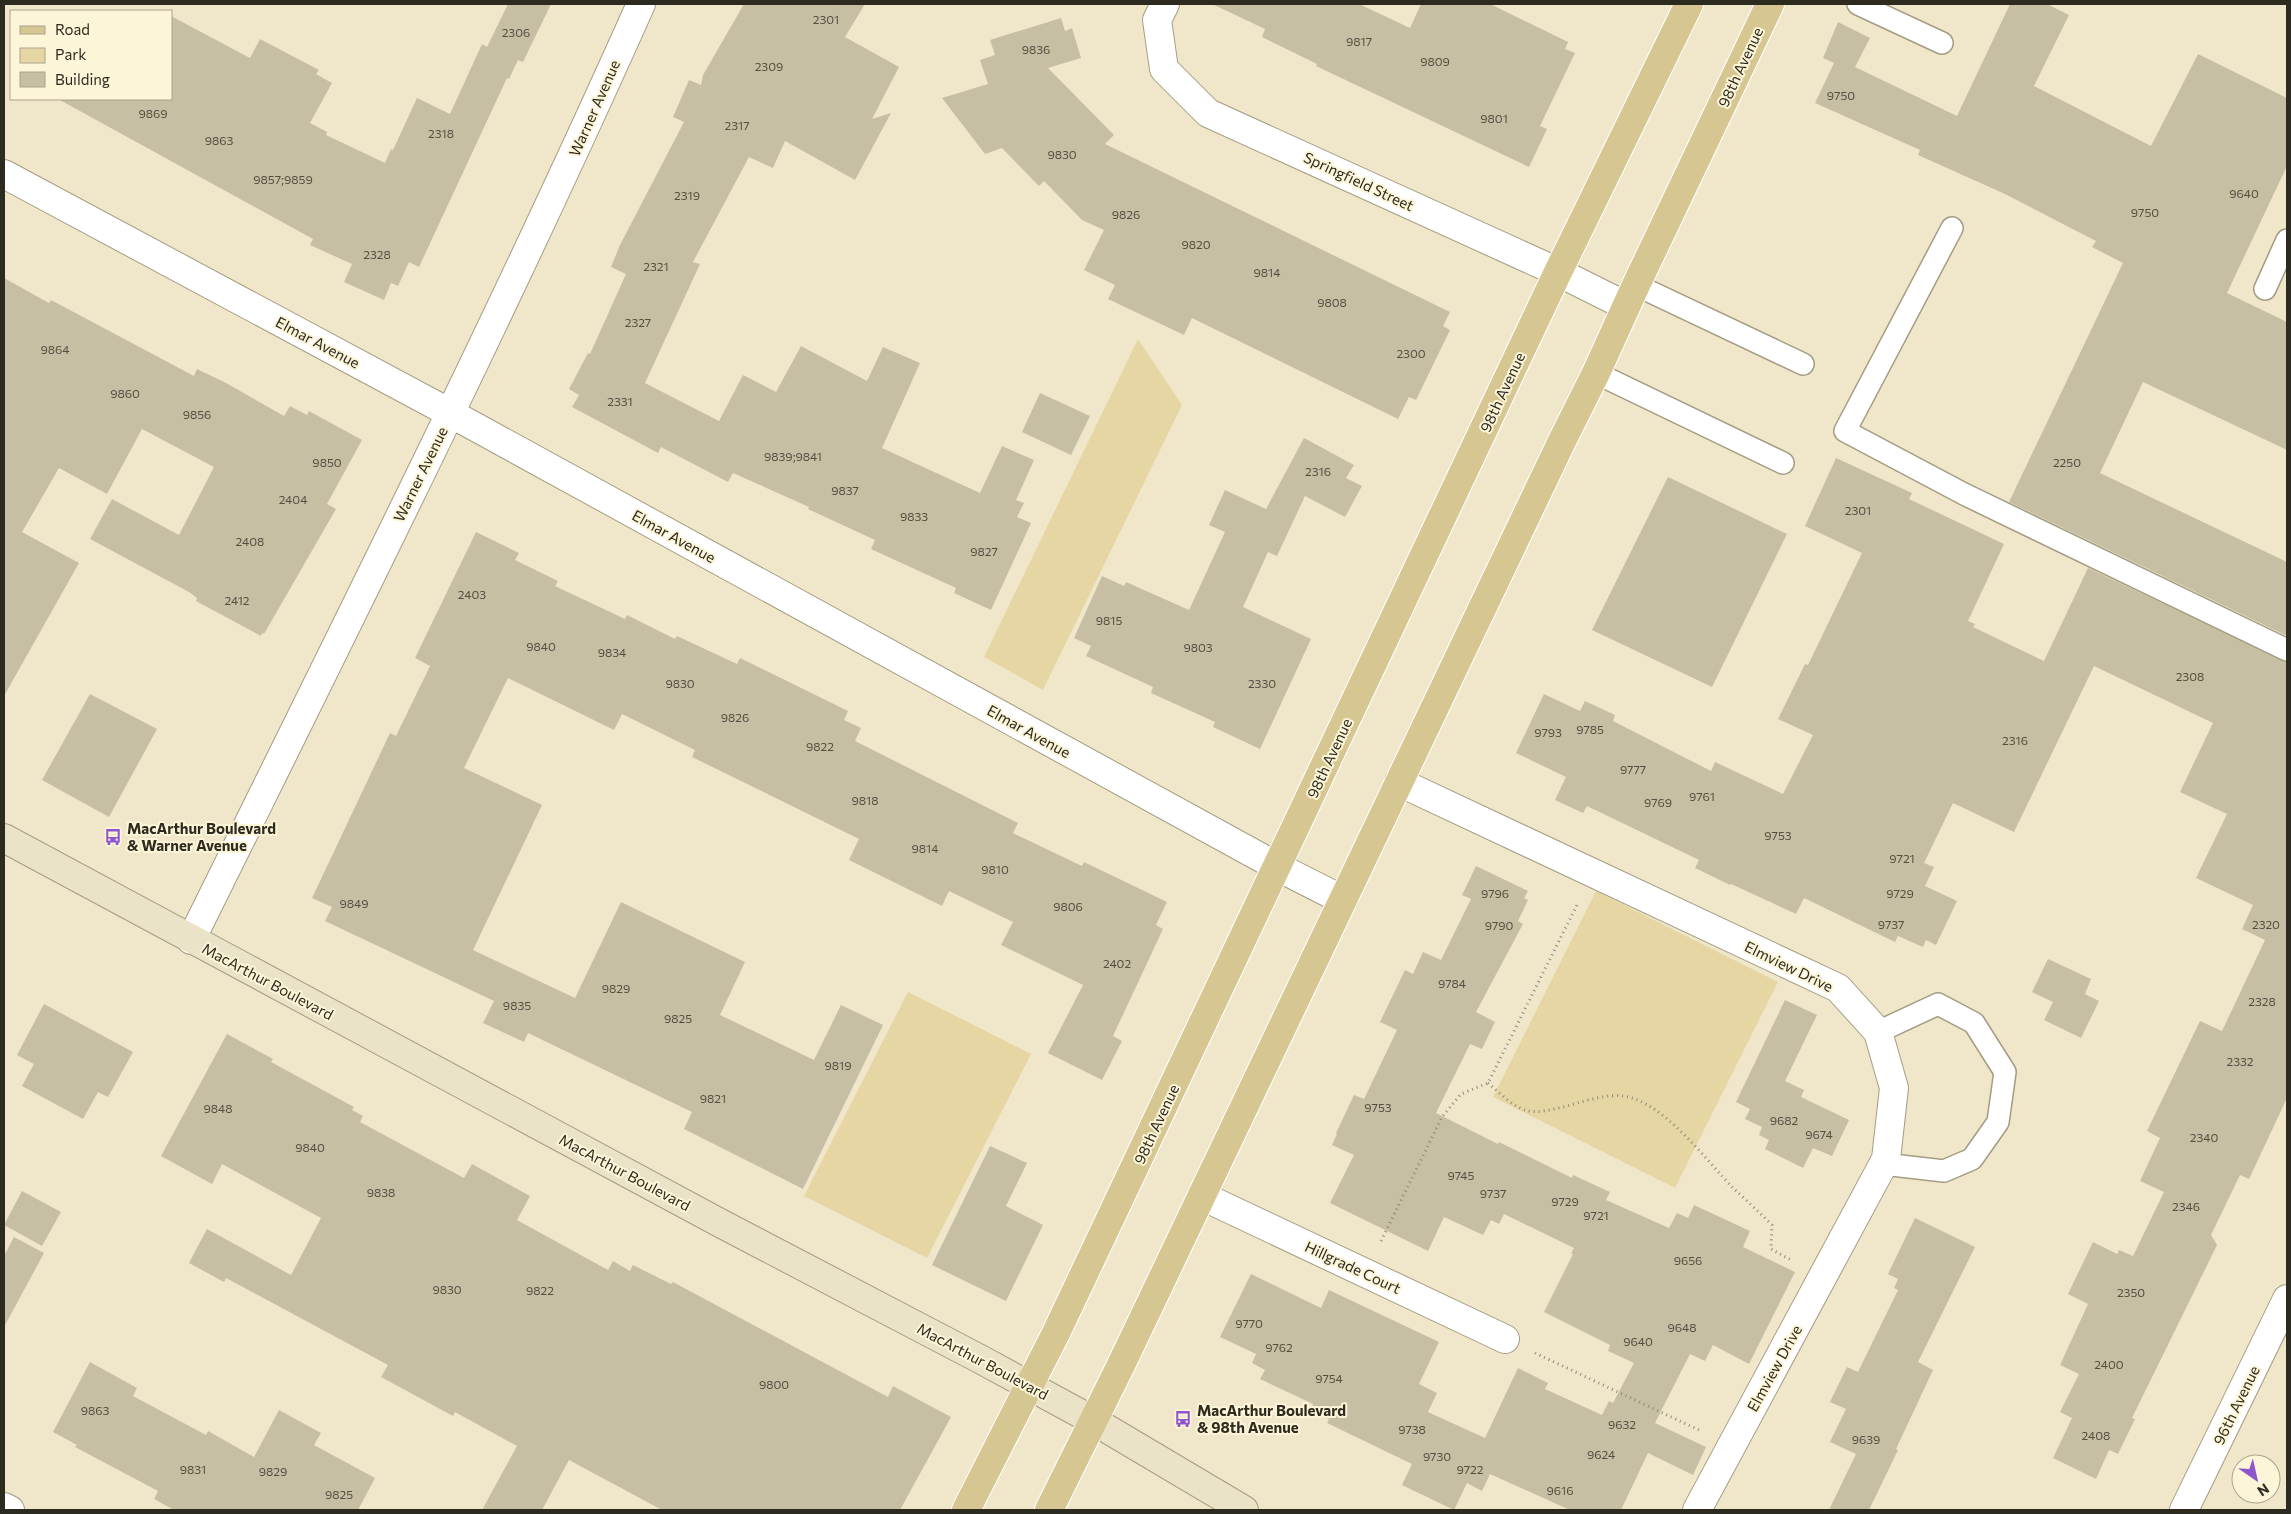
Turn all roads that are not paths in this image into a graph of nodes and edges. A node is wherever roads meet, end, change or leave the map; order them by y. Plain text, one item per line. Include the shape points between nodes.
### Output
1 (641, 4) edge
2 (1165, 4) edge
3 (1689, 4) edge
4 (1770, 4) edge
5 (1858, 4) edge
6 (1942, 43) dead end
7 (4, 174) edge
8 (1952, 228) dead end
9 (2287, 240) edge
10 (1558, 272) junction
11 (2265, 289) dead end
12 (1631, 296) junction
13 (1803, 364) dead end
14 (1596, 373) junction
15 (450, 413) junction
16 (1783, 463) dead end
17 (2287, 650) edge
18 (1399, 782) junction
19 (4, 838) edge
20 (1278, 868) junction
21 (1343, 900) junction
22 (191, 940) junction
23 (1878, 1032) junction
24 (1883, 1164) junction
25 (1202, 1196) junction
26 (2286, 1304) edge
27 (1505, 1339) road end
28 (1030, 1386) junction
29 (1094, 1421) junction
30 (4, 1507) edge
31 (10, 1510) edge
32 (966, 1510) edge
33 (1049, 1510) edge
34 (1244, 1510) edge
35 (1697, 1510) edge
36 (2184, 1510) edge

1 - 15 street, Warner Avenue
2 - 10 street, Springfield Street via 1157,20 1164,69 1208,112
3 - 10 main road, 98th Avenue
4 - 12 main road, 98th Avenue
5 - 6 lane
7 - 15 street, Elmar Avenue
8 - 17 lane via 1845,431 1964,494
9 - 11 lane
10 - 12 street, Springfield Street
10 - 20 main road, 98th Avenue
12 - 13 lane
12 - 14 main road, 98th Avenue
14 - 16 lane
14 - 18 main road, 98th Avenue
15 - 20 street, Elmar Avenue
15 - 22 street, Warner Avenue
18 - 21 main road, 98th Avenue
18 - 23 street, Elmview Drive via 1838,988
19 - 22 main road, MacArthur Boulevard
20 - 21 street, Elmar Avenue
20 - 28 main road, 98th Avenue
21 - 25 main road, 98th Avenue
22 - 28 main road, MacArthur Boulevard
23 - 24 street, Elmview Drive via 1894,1088
23 - 24 lane via 1938,1004 1974,1023 2005,1072 1998,1122 1972,1159 1944,1171
24 - 35 street, Elmview Drive
25 - 27 street, Hillgrade Court
25 - 29 main road, 98th Avenue
26 - 36 street, 96th Avenue
28 - 29 main road, MacArthur Boulevard
28 - 32 main road, 98th Avenue
29 - 33 main road, 98th Avenue
29 - 34 main road, MacArthur Boulevard
30 - 31 street

